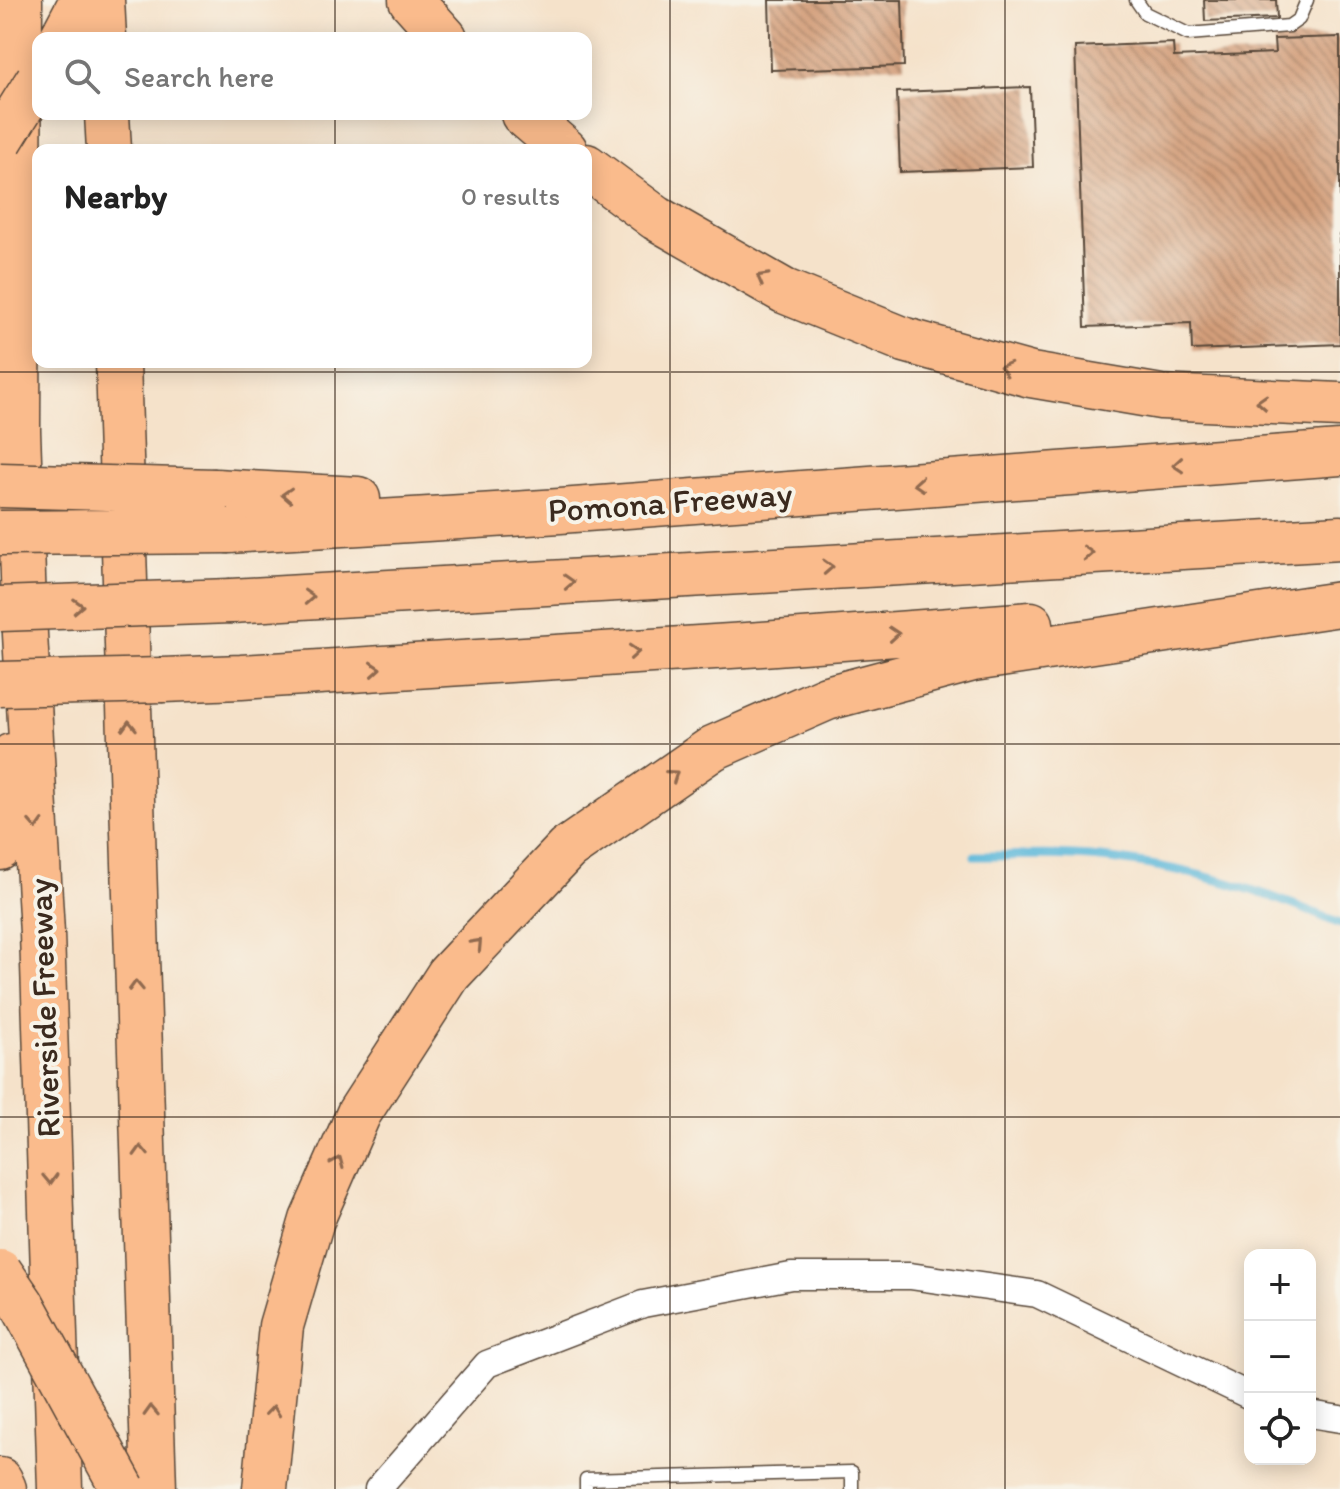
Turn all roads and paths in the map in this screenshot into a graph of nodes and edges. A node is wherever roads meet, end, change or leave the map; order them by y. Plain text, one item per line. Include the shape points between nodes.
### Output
1 (20, 0) edge
2 (82, 0) edge
3 (102, 0) edge
4 (411, 0) edge
5 (1136, 0) edge
6 (1307, 0) edge
7 (65, 32) edge
8 (104, 32) edge
9 (440, 32) edge
10 (32, 90) edge
11 (107, 120) edge
12 (530, 120) edge
13 (0, 141) edge
14 (109, 144) edge
15 (558, 144) edge
16 (592, 170) edge
17 (0, 360) edge
18 (118, 368) edge
19 (1340, 405) edge
20 (18, 431) junction
21 (1340, 453) edge
22 (0, 485) edge
23 (222, 511) junction
24 (0, 533) edge
25 (1340, 538) edge
26 (1340, 602) edge
27 (13, 621) edge
28 (0, 684) edge
29 (0, 848) edge
30 (0, 1272) edge
31 (1244, 1393) edge
32 (1316, 1415) edge
33 (1340, 1419) edge
34 (0, 1480) edge
35 (4, 1489) edge
36 (60, 1489) edge
37 (123, 1489) edge
38 (154, 1489) edge
39 (265, 1489) edge
40 (378, 1489) edge
41 (586, 1489) edge
42 (852, 1489) edge

1 - 20 highway, Riverside Freeway
2 - 7 highway
3 - 8 highway
4 - 9 highway
5 - 6 lane via 1145,13 1188,34 1289,26 1299,19
10 - 13 highway, bridge
11 - 14 highway
12 - 15 highway
19 -> 16 highway via 1161,397 1031,375 905,340 784,291 656,218
17 - 20 highway
38 -> 18 highway
20 - 27 highway, Riverside Freeway
21 -> 23 highway, Pomona Freeway via 560,511
22 - 23 highway, bridge
23 - 24 highway, Pomona Freeway, bridge
27 -> 25 highway, bridge via 231,601
28 -> 26 highway, bridge via 241,677
39 -> 26 highway via 281,1326 312,1220 359,1113 449,974 567,849 713,748 827,698 973,659
27 - 29 highway
27 -> 36 highway, Riverside Freeway via 42,933
30 - 37 highway, bridge
31 - 40 street via 1037,1294 910,1276 791,1276 643,1304 487,1364
32 - 33 street
34 - 35 highway
41 - 42 lane via 586,1479 852,1472

